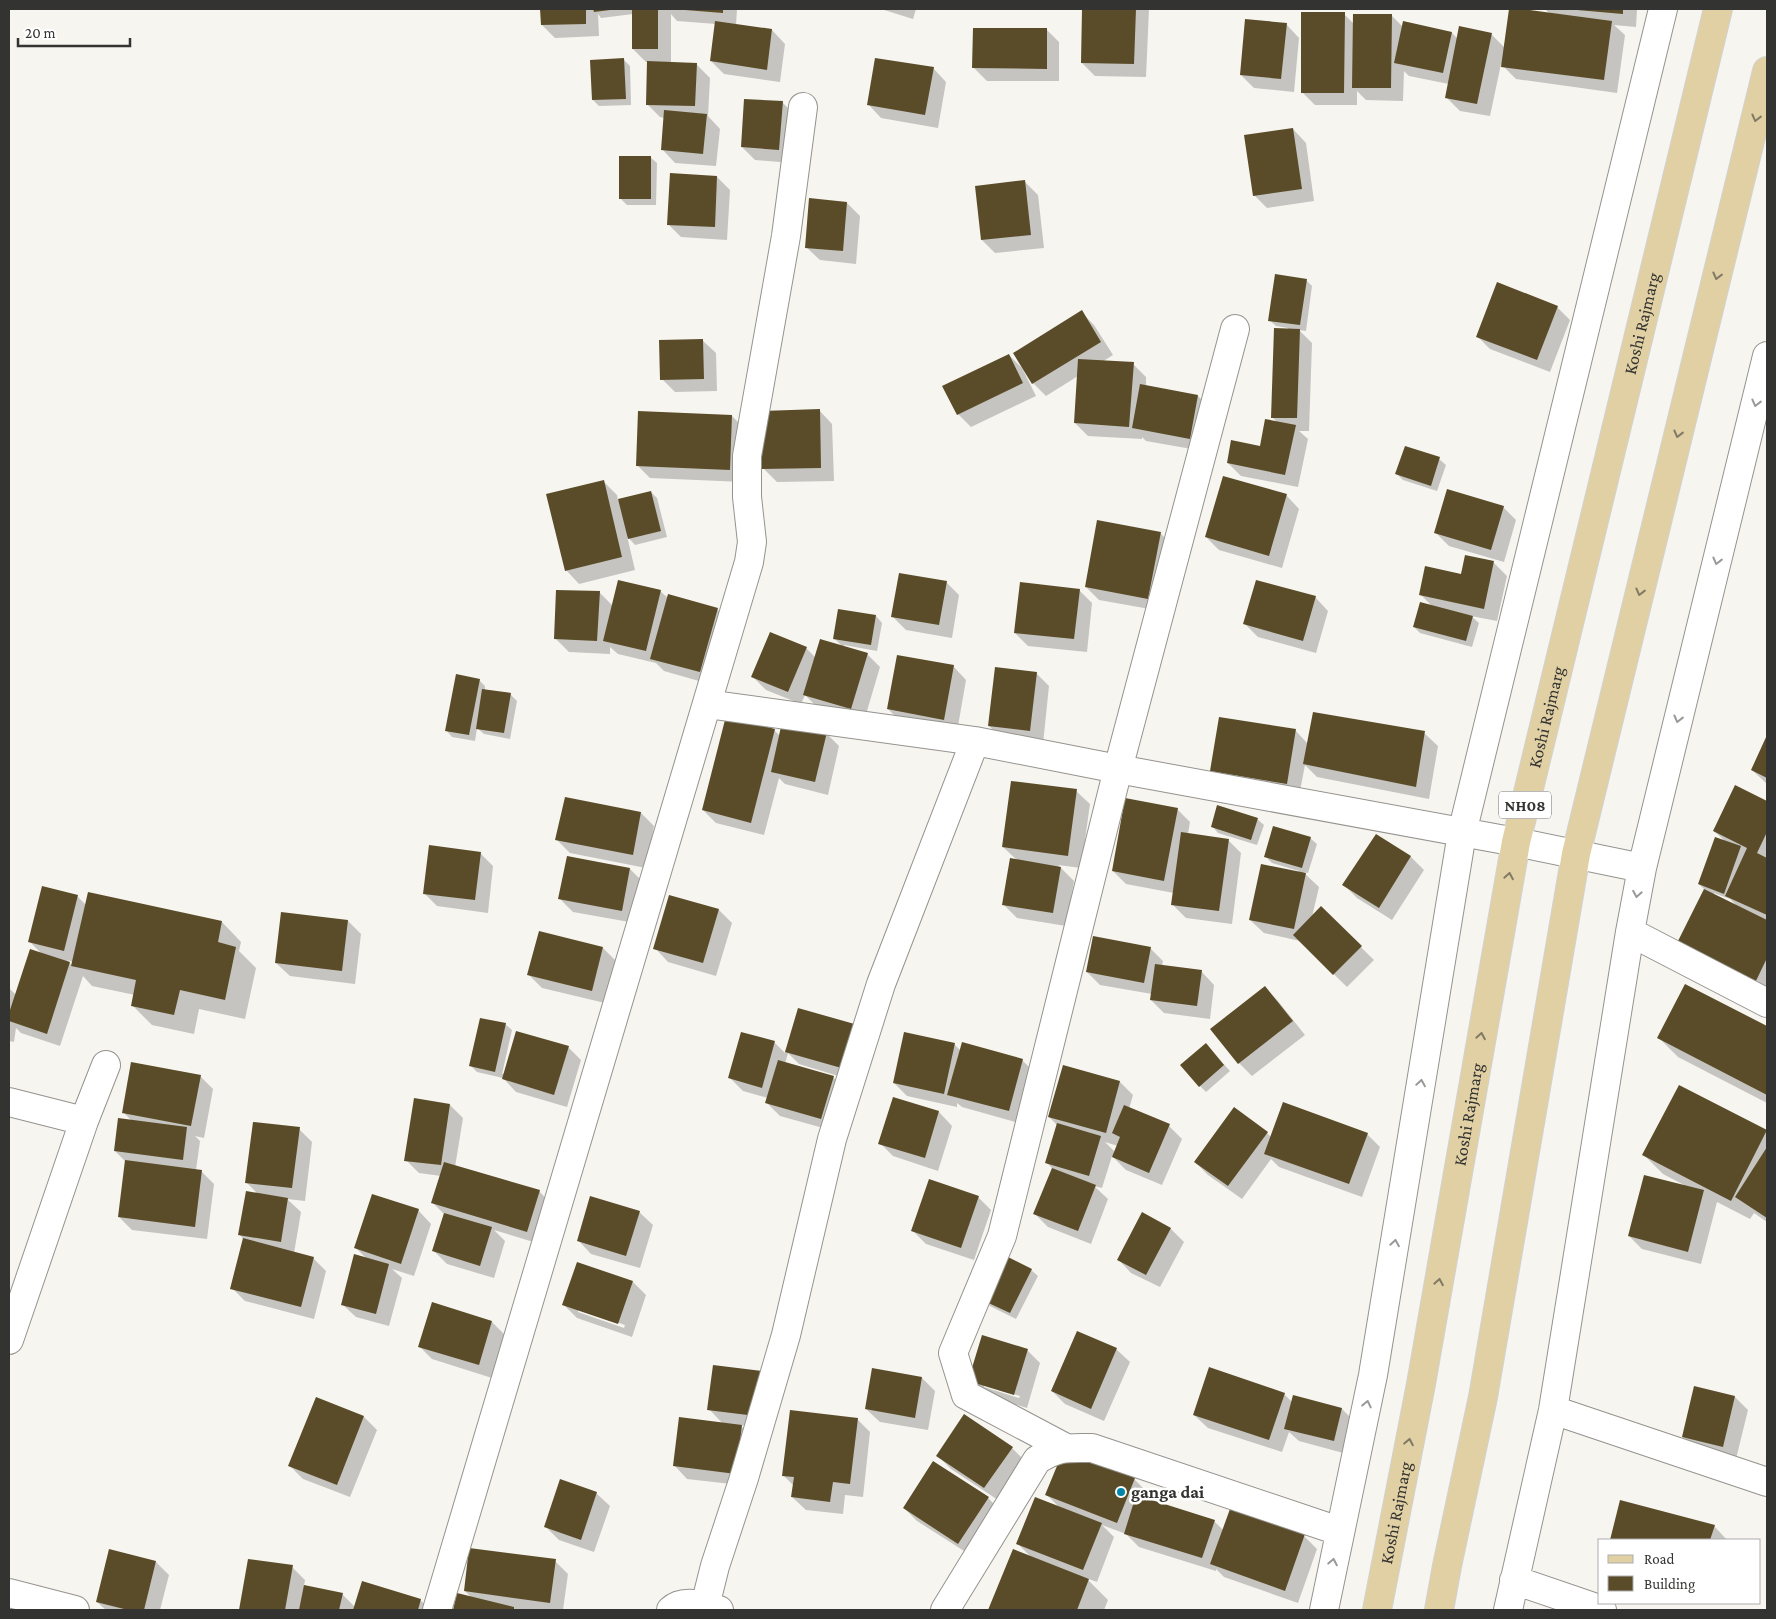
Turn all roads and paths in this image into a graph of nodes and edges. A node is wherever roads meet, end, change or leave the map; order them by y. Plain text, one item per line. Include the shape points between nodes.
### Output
1 (1663, 9) edge
2 (1718, 9) edge
3 (1767, 71) edge
4 (803, 107) dead end
5 (1235, 329) dead end
6 (1767, 356) edge
7 (707, 704) junction
8 (974, 741) junction
9 (1118, 769) junction
10 (1462, 833) junction
11 (1516, 842) junction
12 (1576, 854) junction
13 (1642, 868) junction
14 (1630, 932) junction
15 (1767, 1002) edge
16 (106, 1065) dead end
17 (9, 1102) edge
18 (84, 1121) junction
19 (11, 1326) edge
20 (1553, 1410) junction
21 (1066, 1448) junction
22 (1767, 1482) edge
23 (1339, 1531) junction
24 (1514, 1580) junction
25 (9, 1593) edge
26 (712, 1608) edge
27 (74, 1610) edge
28 (437, 1610) edge
29 (671, 1610) edge
30 (945, 1610) edge
31 (1324, 1610) edge
32 (1377, 1610) edge
33 (1439, 1610) edge
34 (1508, 1610) edge
35 (1602, 1610) edge

1 - 10 street
2 - 11 main road, Koshi Rajmarg / NH08
3 -> 12 main road
4 - 7 street via 786,236 747,456 750,556
5 - 9 street
6 -> 13 street
7 - 8 street
7 - 28 street
8 - 9 street
8 - 26 street via 881,984 832,1139 786,1335 715,1566
9 - 10 street
9 - 21 street via 1002,1236 953,1353 966,1395
10 - 11 street
23 -> 10 street via 1373,1375
11 - 12 street
32 -> 11 main road, Koshi Rajmarg / NH08 via 1421,1384
12 - 13 street
12 - 33 main road via 1483,1397
13 -> 14 street
14 - 15 street
14 - 20 street
16 - 18 street
17 - 18 street
18 - 19 street
20 - 22 street
20 - 24 street
21 - 23 street via 1092,1448
21 - 30 street via 1036,1460
31 -> 23 street
24 - 34 street
24 - 35 street
25 - 27 street
26 - 29 street via 692,1603

